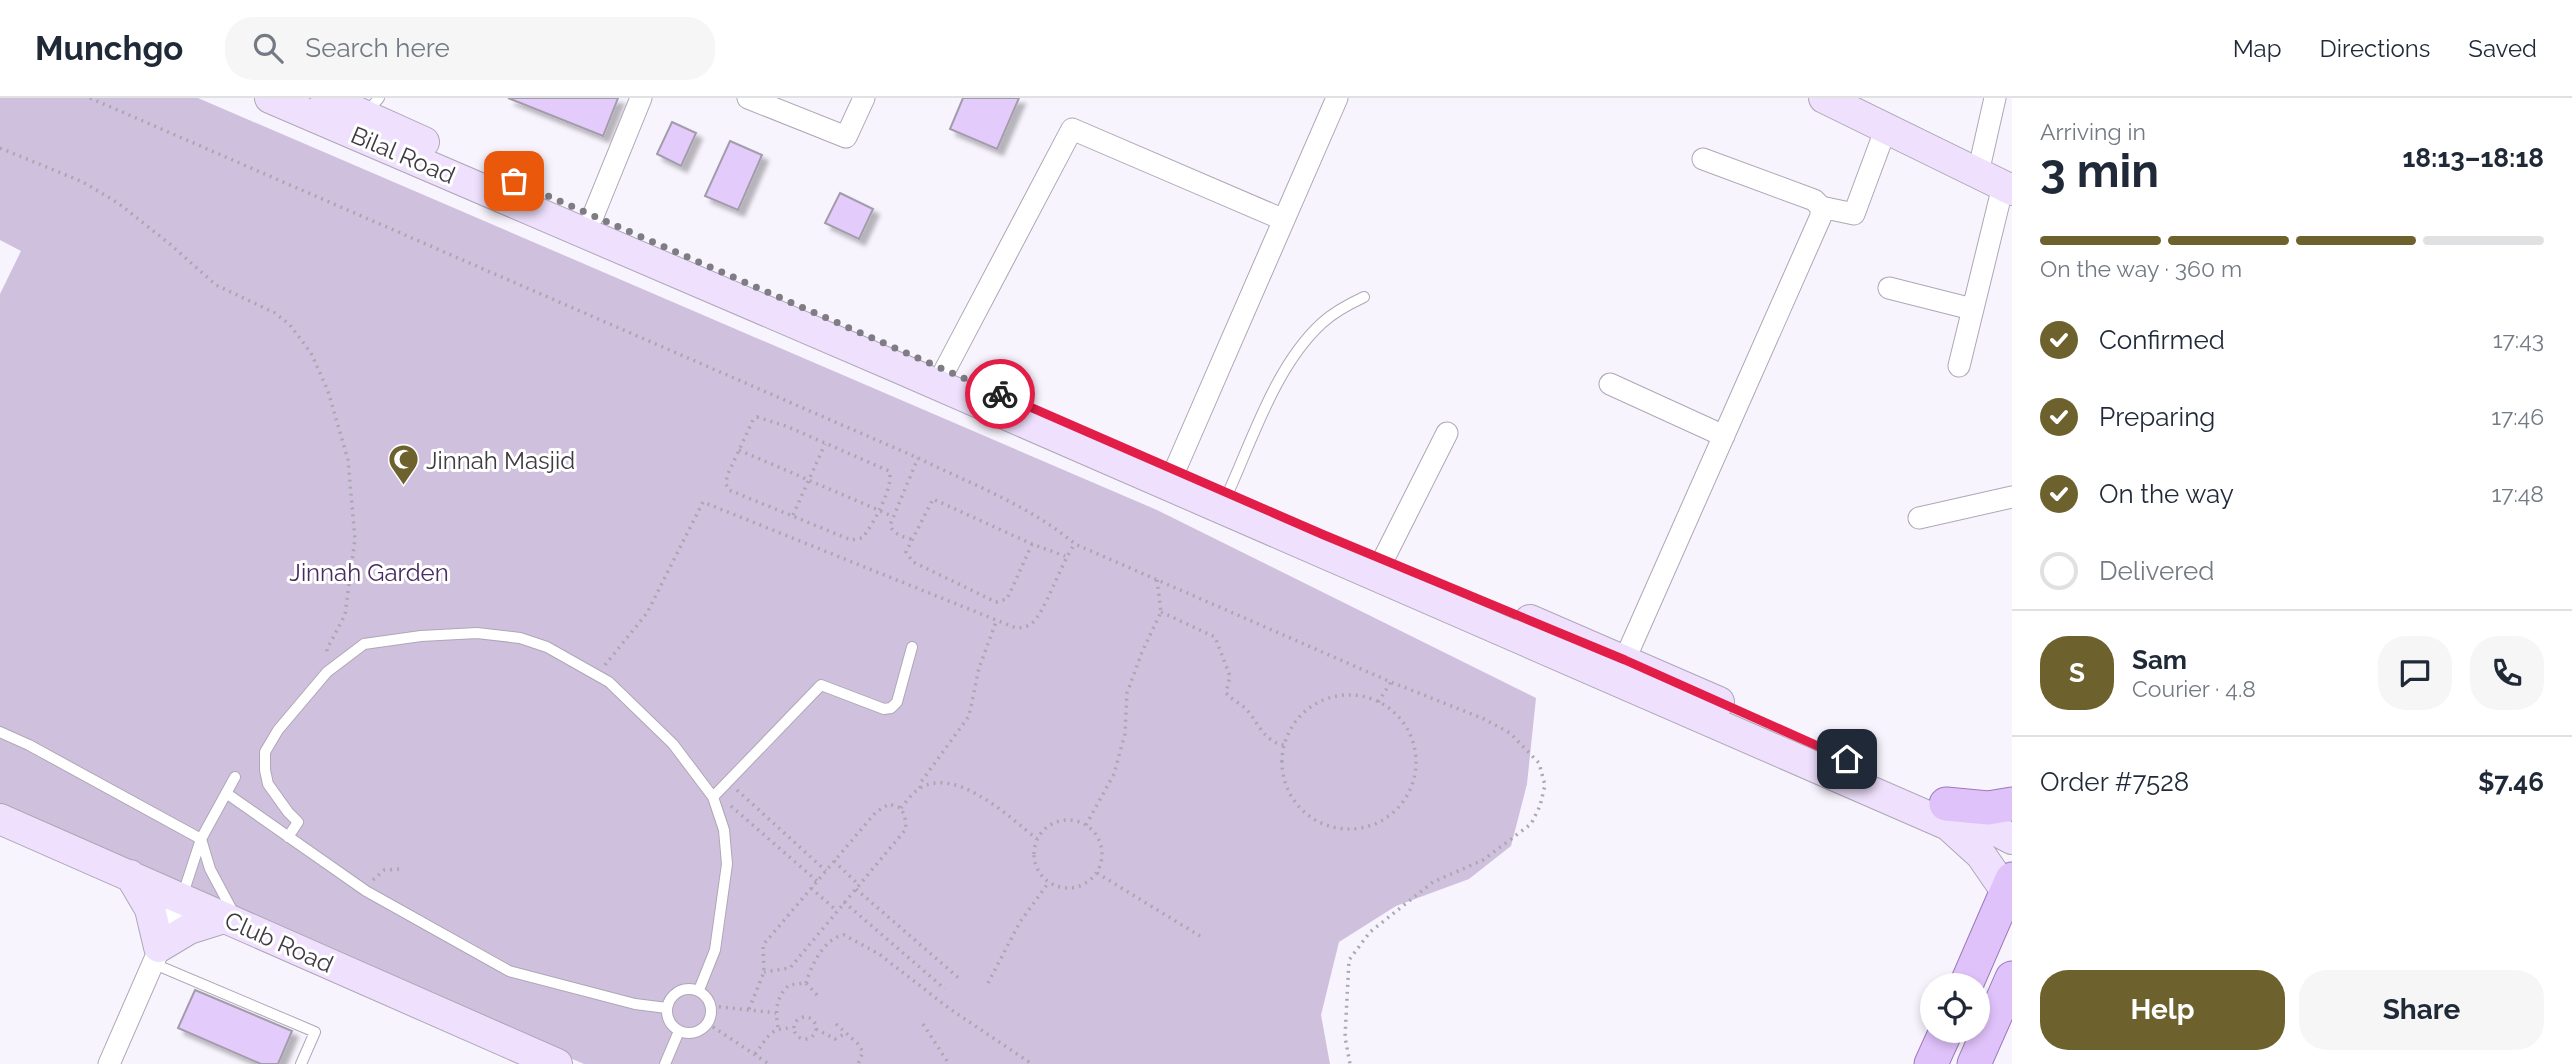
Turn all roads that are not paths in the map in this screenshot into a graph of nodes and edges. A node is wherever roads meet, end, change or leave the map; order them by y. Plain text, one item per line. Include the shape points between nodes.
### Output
1 (270, 98) edge
2 (326, 98) edge
3 (641, 98) edge
4 (748, 98) edge
5 (864, 98) edge
6 (1337, 98) edge
7 (1824, 98) edge
8 (1997, 102) edge
9 (372, 107) edge
10 (1886, 128) junction
11 (1703, 159) dead end
12 (1998, 183) edge
13 (1821, 207) junction
14 (593, 216) junction
15 (1284, 220) junction
16 (1889, 288) dead end
17 (1364, 297) dead end
18 (1972, 309) junction
19 (1959, 366) dead end
20 (945, 370) junction
21 (1610, 384) dead end
22 (1447, 433) dead end
23 (1724, 436) junction
24 (1175, 470) junction
25 (1228, 494) junction
26 (2012, 497) edge
27 (1919, 518) dead end
28 (1383, 559) junction
29 (912, 647) dead end
30 (1625, 660) junction
31 (0, 732) edge
32 (235, 777) dead end
33 (226, 793) junction
34 (715, 795) junction
35 (1946, 804) junction
36 (2012, 804) edge
37 (0, 819) edge
38 (288, 837) junction
39 (201, 839) junction
40 (2012, 839) edge
41 (130, 876) junction
42 (2010, 890) edge
43 (182, 897) junction
44 (235, 923) junction
45 (155, 955) junction
46 (1972, 973) edge
47 (2012, 978) edge
48 (699, 990) junction
49 (667, 1008) junction
50 (679, 1031) junction
51 (1941, 1043) edge
52 (109, 1064) edge
53 (301, 1064) edge
54 (558, 1064) edge
55 (665, 1064) edge
56 (1931, 1064) edge
57 (1974, 1064) edge

1 - 42 main road, Bilal Road via 1948,825
2 - 9 main road, Bilal Road
3 - 14 street
4 - 5 street via 846,137
6 - 15 street
7 - 10 main road
8 - 12 street
9 - 14 main road, Bilal Road
10 - 12 main road
10 - 13 street via 1854,214
11 - 13 street via 1814,200
12 - 18 street
13 - 23 street via 1821,216
14 - 20 main road, Bilal Road
15 - 20 street via 1072,129
15 - 24 street
16 - 18 street
17 - 25 lane via 1321,323 1287,366
18 - 19 street
20 - 24 main road, Bilal Road
21 - 23 street
22 - 28 street
23 - 30 street
24 - 25 main road, Bilal Road
25 - 28 main road, Bilal Road
26 - 27 street
28 - 30 main road, Bilal Road
29 - 34 lane via 897,702 891,708 821,685
30 - 35 main road, Bilal Road
31 - 39 lane
32 - 33 lane
33 - 38 lane
33 - 39 lane
34 - 38 lane via 673,744 609,682 547,647 520,638 477,633 421,636 364,644 327,672 265,751 268,783 298,822
34 - 48 lane via 727,864 715,950
35 - 36 main road via 1988,808
35 - 40 main road, Bilal Road
37 - 41 main road, Club Road
38 - 49 lane via 366,891 509,971
39 - 43 lane
39 - 44 lane
41 - 43 main road, Club Road
41 - 45 main road via 150,909
42 - 46 main road
43 - 44 main road, Club Road
43 - 45 street
44 - 45 main road via 190,929
44 - 54 main road, Club Road
45 - 52 street
45 - 53 lane via 315,1032
47 - 57 main road
48 - 49 lane via 678,991
48 - 50 lane via 712,1006 711,1019 703,1029
49 - 50 lane
50 - 55 lane
51 - 56 main road

